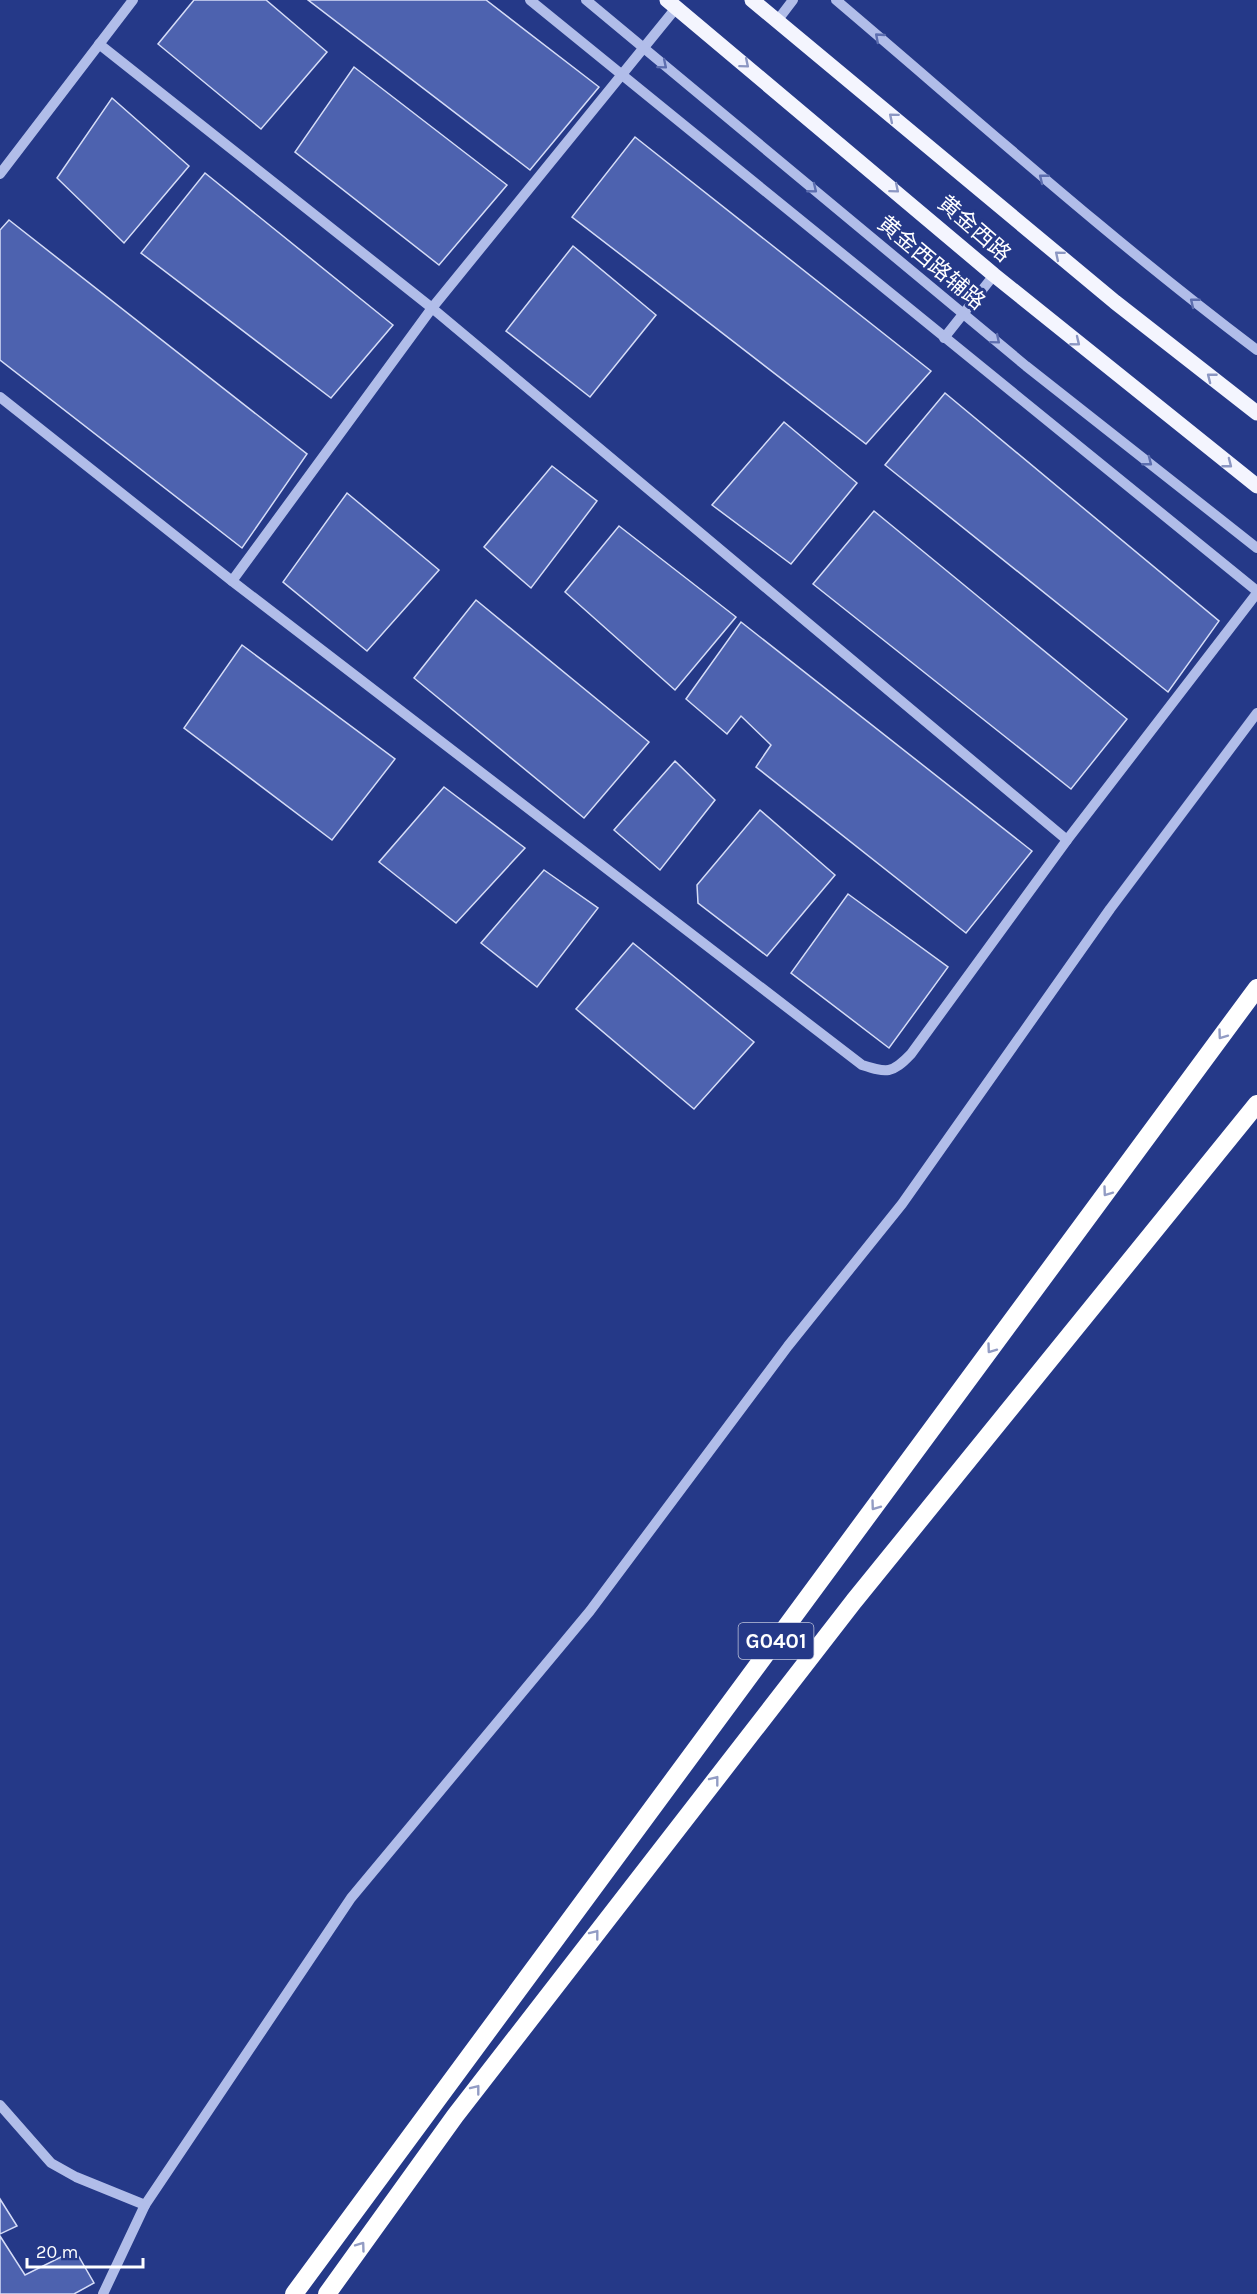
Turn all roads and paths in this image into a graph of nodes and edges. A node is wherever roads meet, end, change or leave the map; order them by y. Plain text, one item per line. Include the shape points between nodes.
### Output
1 (133, 0) edge
2 (530, 0) edge
3 (586, 0) edge
4 (753, 0) edge
5 (793, 0) edge
6 (836, 0) edge
7 (672, 4) edge
8 (777, 21) junction
9 (99, 44) junction
10 (643, 48) junction
11 (620, 76) junction
12 (0, 174) edge
13 (994, 275) junction
14 (432, 308) junction
15 (963, 313) junction
16 (944, 338) junction
17 (1257, 350) edge
18 (0, 397) edge
19 (1257, 413) edge
20 (1257, 486) edge
21 (1257, 548) edge
22 (232, 581) junction
23 (1257, 592) edge
24 (1257, 712) edge
25 (1067, 840) junction
26 (1257, 988) edge
27 (1257, 1104) edge
28 (0, 2105) edge
29 (145, 2205) junction
30 (103, 2294) edge
31 (294, 2294) edge
32 (327, 2294) edge

1 - 9 street
2 - 11 street
3 - 10 street, 黄金西路辅路
4 - 8 main road, 黄金西路
5 - 8 street
17 -> 6 street via 999,142
7 - 10 street
7 -> 13 main road, 黄金西路
19 -> 8 main road, 黄金西路 via 1115,302
9 - 12 street
9 - 14 street
10 - 11 street
10 -> 15 street, 黄金西路辅路
11 - 14 street
11 - 16 street
13 - 15 street
13 -> 20 main road, 黄金西路
14 - 22 street
14 - 25 street
15 - 16 street
15 -> 21 street, 黄金西路辅路
16 - 23 street
18 - 22 street
22 - 25 street via 862,1065 884,1072 899,1067 911,1054
23 - 25 street
24 - 29 street via 1110,909 902,1204 788,1346 590,1611 351,1898
26 -> 31 highway, G0401
32 -> 27 highway, G0401 via 455,2116 854,1601
28 - 29 street via 51,2163
29 - 30 street

